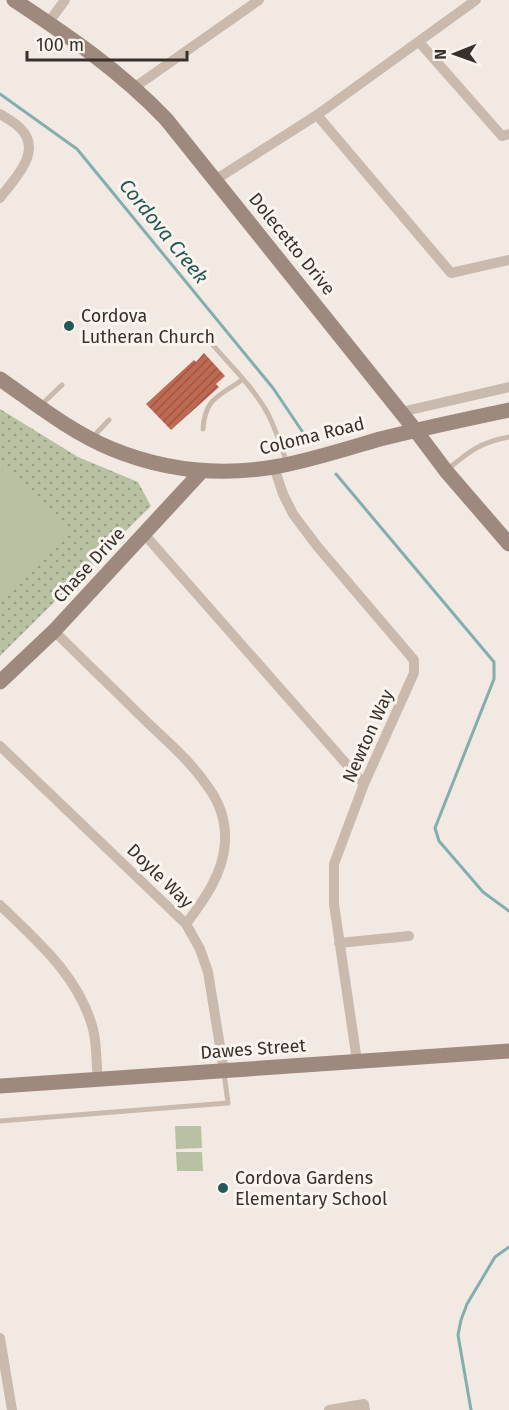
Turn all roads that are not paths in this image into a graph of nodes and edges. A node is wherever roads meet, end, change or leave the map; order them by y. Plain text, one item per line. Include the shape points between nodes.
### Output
1 (14, 0) edge
2 (65, 0) edge
3 (259, 0) edge
4 (476, 0) edge
5 (48, 23) junction
6 (418, 42) junction
7 (135, 87) junction
8 (0, 114) edge
9 (317, 115) junction
10 (509, 134) edge
11 (215, 180) junction
12 (0, 198) edge
13 (509, 260) edge
14 (205, 336) dead end
15 (0, 379) edge
16 (242, 380) junction
17 (62, 385) dead end
18 (509, 387) edge
19 (39, 406) junction
20 (509, 410) edge
21 (401, 412) junction
22 (109, 420) dead end
23 (203, 429) dead end
24 (416, 431) junction
25 (509, 436) edge
26 (90, 439) junction
27 (281, 466) junction
28 (202, 471) junction
29 (446, 471) junction
30 (145, 535) junction
31 (509, 543) edge
32 (54, 631) junction
33 (0, 682) edge
34 (0, 746) edge
35 (364, 784) junction
36 (0, 905) edge
37 (186, 924) junction
38 (410, 936) dead end
39 (339, 943) junction
40 (509, 1051) edge
41 (357, 1061) junction
42 (224, 1071) junction
43 (98, 1079) junction
44 (0, 1086) edge
45 (0, 1121) edge
46 (0, 1338) edge
47 (12, 1410) edge
48 (329, 1410) edge
49 (365, 1410) edge

1 - 5 street, Dolecetto Drive
2 - 5 street
3 - 7 street
4 - 6 street
5 - 7 street, Dolecetto Drive
6 - 9 street
6 - 10 street via 502,136
7 - 11 street, Dolecetto Drive
8 - 12 street via 26,135 29,153
9 - 11 street
9 - 13 street via 451,273
11 - 21 street, Dolecetto Drive
14 - 16 lane
15 - 19 street, Coloma Road
16 - 23 lane via 211,402 204,412
16 - 27 lane via 267,412 276,431
17 - 19 lane
18 - 21 street
19 - 26 street, Coloma Road
20 - 24 street, Coloma Road
21 - 24 street, Dolecetto Drive
22 - 26 lane
24 - 27 street, Coloma Road
24 - 29 street, Dolecetto Drive
25 - 29 lane via 476,447
26 - 28 street, Coloma Road via 141,460
27 - 28 street, Coloma Road
27 - 35 street, Newton Way via 283,494 293,514 414,660 414,673
28 - 30 street, Chase Drive
29 - 31 street, Dolecetto Drive
30 - 32 street, Chase Drive
30 - 35 street
32 - 33 street, Chase Drive
32 - 37 street via 195,769 222,813 225,843 216,878
34 - 37 street, Doyle Way
35 - 39 street, Newton Way via 334,864
36 - 43 street via 54,958 78,992 94,1030
37 - 42 street, Doyle Way via 208,972
38 - 39 street
39 - 41 street, Newton Way
40 - 41 street, Dawes Street
41 - 42 street, Dawes Street
42 - 43 street, Dawes Street
42 - 45 lane via 228,1103
43 - 44 street, Dawes Street
46 - 47 street
48 - 49 street via 364,1404

